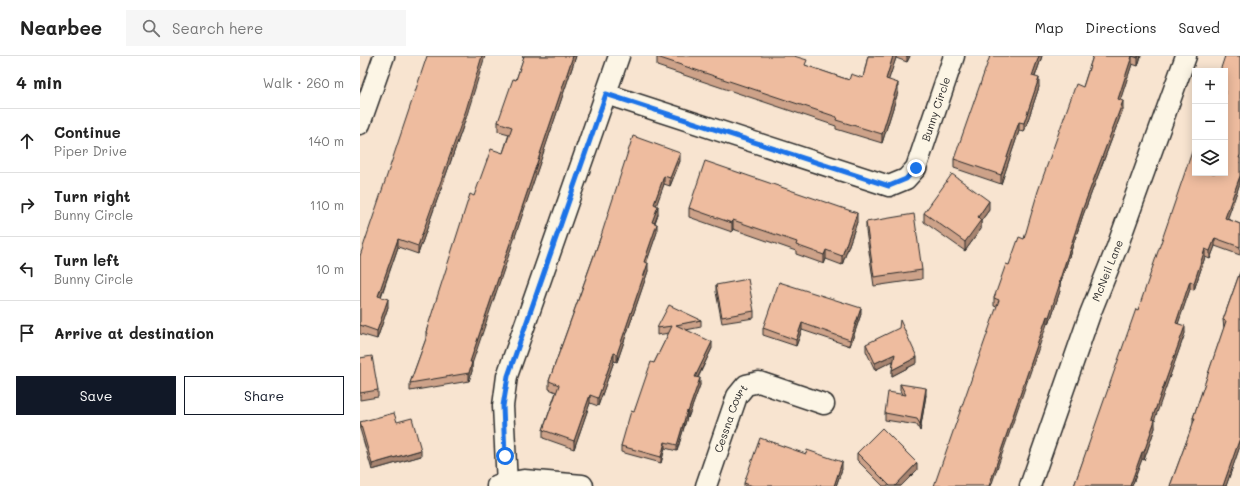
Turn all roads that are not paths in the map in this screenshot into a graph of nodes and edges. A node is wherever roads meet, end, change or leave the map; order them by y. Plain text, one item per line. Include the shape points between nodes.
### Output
1 (384, 56) edge
2 (619, 56) edge
3 (954, 56) edge
4 (1186, 56) edge
5 (606, 94) junction
6 (360, 124) edge
7 (824, 404) dead end
8 (502, 485) edge
9 (582, 486) edge
10 (706, 486) edge
11 (1030, 486) edge

1 - 6 street
2 - 5 street
3 - 5 street, Bunny Circle via 916,168 906,179 889,186
4 - 11 street, McNeil Lane via 1090,314
5 - 8 street via 508,376 503,406
7 - 10 street, Cessna Court via 759,382 746,385 737,396
8 - 9 street via 524,481

